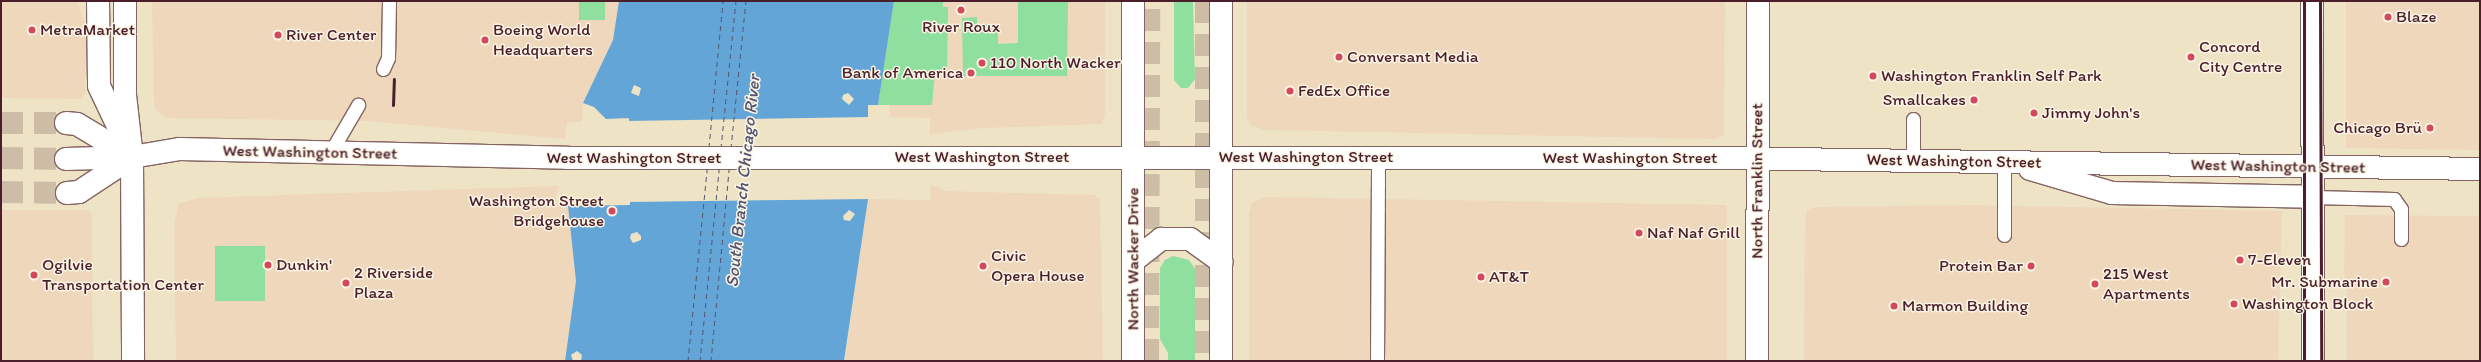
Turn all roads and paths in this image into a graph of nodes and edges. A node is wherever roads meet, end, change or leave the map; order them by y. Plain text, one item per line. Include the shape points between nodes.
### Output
1 (98, 1) edge
2 (125, 1) edge
3 (389, 1) edge
4 (1133, 1) edge
5 (1214, 1) edge
6 (1221, 1) edge
7 (1758, 1) edge
8 (2312, 1) edge
9 (1221, 51) junction
10 (382, 69) dead end
11 (358, 105) dead end
12 (1914, 119) dead end
13 (66, 123) tunnel mouth
14 (330, 153) junction
15 (132, 157) junction
16 (1133, 157) junction
17 (1221, 157) junction
18 (1378, 157) junction
19 (1757, 158) junction
20 (66, 159) tunnel mouth
21 (1913, 160) junction
22 (2004, 161) junction
23 (2312, 166) junction
24 (2480, 169) edge
25 (66, 192) tunnel mouth
26 (2313, 197) junction
27 (2004, 235) dead end
28 (2401, 239) dead end
29 (1133, 261) junction
30 (1222, 262) junction
31 (133, 361) edge
32 (1133, 361) edge
33 (1221, 361) edge
34 (1377, 361) edge
35 (1757, 361) edge
36 (2314, 361) edge

1 - 15 main road via 99,86
2 - 15 main road via 125,95
3 - 10 lane via 388,58
4 - 16 main road, North Wacker Drive
5 - 9 main road
6 - 9 main road
7 - 19 main road, North Franklin Street
8 - 23 main road
9 - 17 main road
11 - 14 lane
12 - 21 lane
13 - 15 main road via 77,124
14 - 15 main road, West Washington Street via 180,149
14 - 16 main road, West Washington Street via 619,159
15 - 20 main road, West Washington Street
15 - 25 main road, West Washington Street via 79,192
15 - 31 main road
16 - 17 main road, West Washington Street
16 - 29 main road, North Wacker Drive
17 - 18 main road, West Washington Street
17 - 30 main road
18 - 19 main road, West Washington Street
18 - 34 lane
19 - 21 main road, West Washington Street
19 - 35 main road, North Franklin Street
21 - 22 main road, West Washington Street
22 - 23 main road, West Washington Street
22 - 26 main road via 2112,193
22 - 27 lane
23 - 24 main road, West Washington Street
23 - 26 main road
26 - 28 lane via 2394,199 2401,209
26 - 36 main road
29 - 30 main road via 1160,239 1190,239
29 - 32 main road, North Wacker Drive
30 - 33 main road

